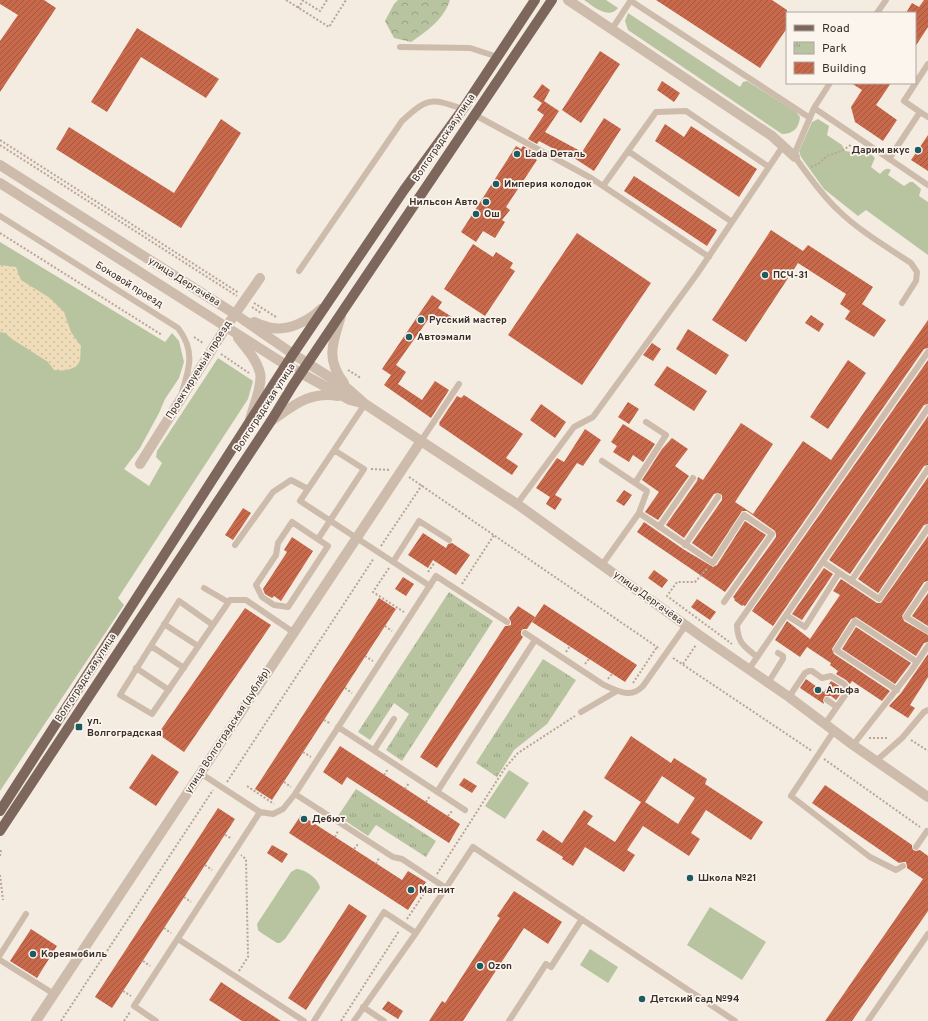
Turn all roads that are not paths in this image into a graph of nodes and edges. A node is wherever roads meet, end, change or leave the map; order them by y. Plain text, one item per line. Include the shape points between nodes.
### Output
1 (536, 0) edge
2 (552, 0) edge
3 (568, 0) edge
4 (631, 0) edge
5 (886, 0) edge
6 (878, 12) edge
7 (612, 29) junction
8 (400, 47) dead end
9 (498, 58) junction
10 (928, 64) edge
11 (916, 82) edge
12 (829, 84) edge
13 (915, 84) edge
14 (814, 108) junction
15 (463, 109) junction
16 (920, 112) junction
17 (475, 115) junction
18 (928, 117) edge
19 (810, 118) junction
20 (783, 146) junction
21 (628, 151) junction
22 (795, 157) junction
23 (889, 159) junction
24 (0, 165) edge
25 (769, 167) junction
26 (0, 183) edge
27 (928, 185) edge
28 (603, 186) junction
29 (0, 216) edge
30 (732, 222) junction
31 (709, 257) junction
32 (299, 271) dead end
33 (260, 278) dead end
34 (331, 299) junction
35 (902, 303) dead end
36 (343, 311) junction
37 (238, 316) junction
38 (230, 330) junction
39 (928, 352) edge
40 (293, 354) junction
41 (309, 363) junction
42 (286, 365) junction
43 (301, 373) junction
44 (459, 384) dead end
45 (345, 392) junction
46 (365, 404) junction
47 (177, 406) junction
48 (928, 408) edge
49 (271, 421) junction
50 (646, 422) dead end
51 (248, 425) junction
52 (421, 442) junction
53 (334, 450) junction
54 (602, 461) dead end
55 (140, 464) dead end
56 (928, 469) edge
57 (692, 478) dead end
58 (635, 483) junction
59 (308, 489) junction
60 (718, 497) dead end
61 (516, 504) junction
62 (639, 512) junction
63 (330, 521) junction
64 (659, 526) junction
65 (928, 528) edge
66 (356, 538) junction
67 (318, 539) junction
68 (449, 540) dead end
69 (235, 545) dead end
70 (685, 545) junction
71 (392, 562) junction
72 (823, 562) junction
73 (602, 565) junction
74 (839, 573) junction
75 (851, 581) junction
76 (430, 586) junction
77 (928, 586) edge
78 (204, 588) dead end
79 (228, 602) junction
80 (724, 602) dead end
81 (786, 615) junction
82 (507, 622) dead end
83 (164, 624) junction
84 (213, 625) junction
85 (686, 625) junction
86 (928, 631) edge
87 (293, 632) junction
88 (525, 633) dead end
89 (535, 640) junction
90 (151, 646) junction
91 (198, 646) junction
92 (928, 646) edge
93 (778, 653) dead end
94 (757, 657) junction
95 (917, 662) junction
96 (136, 668) junction
97 (184, 668) junction
98 (749, 669) junction
99 (768, 683) junction
100 (169, 690) junction
101 (897, 690) junction
102 (617, 691) junction
103 (789, 697) junction
104 (828, 700) dead end
105 (837, 707) junction
106 (928, 710) edge
107 (581, 712) road end
108 (394, 718) dead end
109 (825, 724) junction
110 (336, 726) junction
111 (834, 731) junction
112 (853, 745) junction
113 (374, 750) junction
114 (876, 761) junction
115 (200, 773) junction
116 (294, 791) junction
117 (437, 792) junction
118 (928, 797) edge
119 (465, 810) dead end
120 (0, 811) edge
121 (260, 812) junction
122 (0, 831) edge
123 (927, 831) dead end
124 (916, 847) dead end
125 (903, 866) dead end
126 (446, 888) junction
127 (26, 914) dead end
128 (582, 919) junction
129 (416, 933) junction
130 (928, 934) edge
131 (178, 939) junction
132 (0, 955) edge
133 (0, 960) edge
134 (54, 994) junction
135 (363, 1007) junction
136 (733, 1020) edge
137 (36, 1021) edge
138 (156, 1021) edge
139 (304, 1021) edge
140 (314, 1021) edge
141 (354, 1021) edge
142 (384, 1021) edge
143 (509, 1021) edge
144 (868, 1021) edge

1 - 9 main road, Волгоградская улица
2 - 17 main road, Волгоградская улица
3 - 7 street
4 - 7 lane
4 - 19 lane
5 - 6 lane
7 - 20 street via 772,136
8 - 9 lane via 470,48
9 - 15 main road, Волгоградская улица
10 - 11 lane
12 - 14 lane
13 - 16 lane via 904,100
14 - 19 lane
14 - 23 lane
15 - 32 lane via 432,100 417,106 402,120
15 - 34 main road, Волгоградская улица via 404,190
16 - 18 lane
16 - 23 lane
17 - 28 lane
17 - 36 main road, Волгоградская улица
19 - 22 lane
20 - 22 street
20 - 25 lane
21 - 25 lane via 656,112 686,111
21 - 28 lane
21 - 30 lane
22 - 35 lane via 838,211 911,263 917,272 916,281
23 - 27 lane
24 - 37 street, улица Дергачёва
25 - 30 lane
26 - 38 street, улица Дергачёва
28 - 31 lane
29 - 47 lane, Боковой проезд via 178,328 190,351 187,375
30 - 31 lane
31 - 61 lane via 593,417 574,428
33 - 37 street, Проектируемый проезд
34 - 37 street via 308,320 284,328 273,328
34 - 40 main road, Волгоградская улица
36 - 41 main road, Волгоградская улица
36 - 45 street via 334,340 332,357 333,366
37 - 38 street, Проектируемый проезд
37 - 40 street, улица Дергачёва
38 - 42 street, улица Дергачёва
38 - 47 street, Проектируемый проезд
38 - 51 street via 252,356 260,373 259,388
39 - 94 lane via 737,625 742,644
40 - 41 street, улица Дергачёва
40 - 42 main road, Волгоградская улица
41 - 43 main road, Волгоградская улица
41 - 45 street, улица Дергачёва
42 - 43 street, улица Дергачёва
42 - 51 main road, Волгоградская улица
43 - 45 street, улица Дергачёва
43 - 49 main road, Волгоградская улица
44 - 52 lane
45 - 46 street, улица Дергачёва
45 - 49 street via 310,397
46 - 52 street, улица Дергачёва
46 - 53 lane
47 - 55 street, Проектируемый проезд
48 - 72 lane
49 - 122 main road, Волгоградская улица
50 - 58 lane via 666,434
51 - 120 main road, Волгоградская улица
52 - 61 street, улица Дергачёва
52 - 66 street, улица Волгоградская (дублёр)
53 - 59 lane
53 - 63 lane via 364,469
54 - 58 lane
56 - 75 lane
57 - 64 lane
58 - 62 lane via 647,491
59 - 63 lane via 300,502
59 - 69 lane via 291,480 273,492
60 - 70 lane
61 - 73 street, улица Дергачёва
62 - 64 lane
62 - 73 lane
63 - 66 lane
63 - 67 lane
64 - 70 lane
65 - 75 lane via 879,599
66 - 71 lane
66 - 87 street, улица Волгоградская (дублёр)
67 - 67 lane via 328,546 288,607 274,605 262,597 256,585 276,555 278,543 292,522
68 - 71 lane via 419,521
70 - 80 lane via 713,563 744,515 772,534
71 - 76 lane
72 - 74 lane
72 - 81 lane
73 - 85 street, улица Дергачёва
74 - 75 lane
74 - 81 lane via 805,627
76 - 82 lane via 436,576
76 - 110 lane
77 - 86 lane via 906,617
78 - 79 lane
79 - 84 lane
79 - 87 lane via 246,600
81 - 94 lane
83 - 84 lane via 179,601
83 - 90 lane
83 - 91 lane
84 - 91 lane
85 - 98 street, улица Дергачёва
85 - 102 lane via 638,691 633,694
87 - 115 street, улица Волгоградская (дублёр)
88 - 89 lane
89 - 102 lane
89 - 117 lane
90 - 96 lane
90 - 97 lane
91 - 97 lane
92 - 95 lane
93 - 99 lane via 783,659
94 - 98 lane
95 - 101 lane
95 - 101 lane via 856,621 836,650
96 - 100 lane
96 - 100 lane via 120,695 152,714
97 - 100 lane
98 - 99 street, улица Дергачёва
99 - 103 street, улица Дергачёва
101 - 112 lane
102 - 107 lane
103 - 105 lane via 809,670 822,678 833,677 844,684 847,688 846,694
103 - 109 street, улица Дергачёва
104 - 105 lane
105 - 109 lane
106 - 114 lane
108 - 113 lane
109 - 111 street, улица Дергачёва
110 - 113 lane
110 - 116 lane
111 - 112 street, улица Дергачёва
111 - 125 lane via 791,796 870,856 896,870
112 - 114 street, улица Дергачёва
113 - 117 lane
114 - 118 street, улица Дергачёва
115 - 121 lane
115 - 134 street, улица Волгоградская (дублёр)
116 - 121 lane via 283,810 273,814
116 - 126 lane via 393,857 402,859
117 - 119 lane
121 - 131 lane
123 - 124 lane
126 - 128 lane via 473,847
126 - 129 lane
127 - 132 lane
128 - 136 lane
128 - 143 lane via 551,967 546,964
129 - 135 lane
129 - 140 lane via 384,912
130 - 144 lane
131 - 138 lane via 134,1006
131 - 139 lane
133 - 134 lane
134 - 137 street, улица Волгоградская (дублёр)
135 - 141 lane
135 - 142 lane

